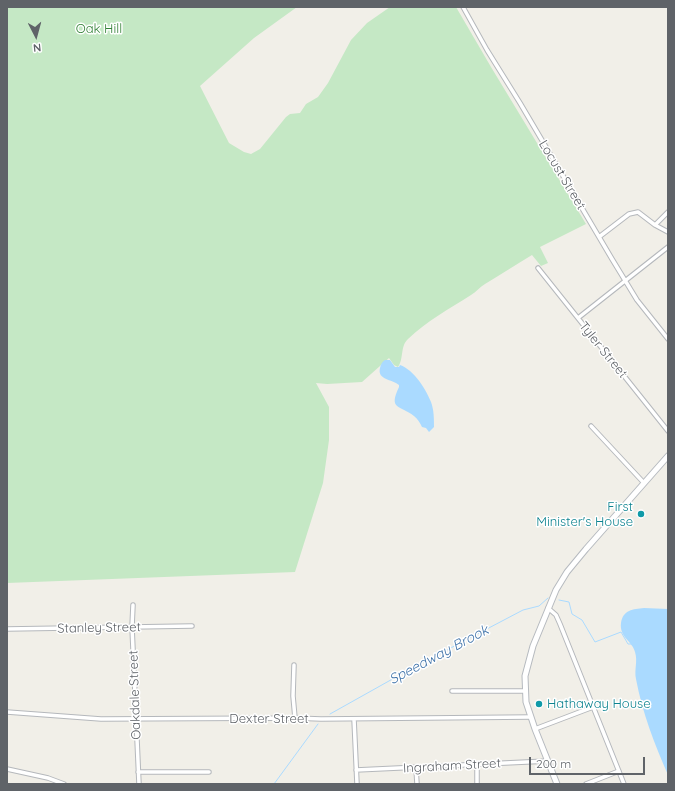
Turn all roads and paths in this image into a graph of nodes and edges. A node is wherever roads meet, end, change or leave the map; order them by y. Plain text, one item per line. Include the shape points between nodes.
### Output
1 (463, 7) edge
2 (668, 212) edge
3 (655, 225) junction
4 (668, 232) edge
5 (599, 237) junction
6 (668, 247) edge
7 (538, 268) dead end
8 (625, 280) junction
9 (578, 318) junction
10 (668, 339) edge
11 (591, 426) dead end
12 (668, 431) edge
13 (668, 458) edge
14 (644, 483) junction
15 (133, 605) dead end
16 (548, 608) junction
17 (192, 626) dead end
18 (132, 627) junction
19 (7, 629) edge
20 (294, 665) dead end
21 (452, 691) dead end
22 (525, 691) junction
23 (593, 707) junction
24 (7, 712) edge
25 (137, 718) junction
26 (295, 718) junction
27 (531, 718) junction
28 (354, 719) junction
29 (535, 729) junction
30 (548, 762) junction
31 (477, 766) junction
32 (7, 768) edge
33 (416, 768) junction
34 (356, 770) junction
35 (138, 772) junction
36 (209, 772) dead end
37 (619, 772) junction
38 (64, 784) edge
39 (139, 784) edge
40 (357, 784) edge
41 (417, 784) edge
42 (477, 784) edge
43 (557, 784) edge
44 (586, 784) edge
45 (624, 784) edge

1 - 5 street, Locust Street via 486,50
2 - 3 street
3 - 4 street
3 - 5 street via 642,214 634,212
5 - 8 street, Locust Street
6 - 8 street
7 - 9 street, Tyler Street
8 - 9 street
8 - 10 street, Locust Street
9 - 12 street, Tyler Street
11 - 14 street
13 - 14 main road
14 - 16 main road via 571,567 558,586
15 - 18 street, Oakdale Street
16 - 22 main road via 527,663
16 - 23 street via 556,615
17 - 18 street, Stanley Street
18 - 19 street, Stanley Street
18 - 25 street, Oakdale Street
20 - 26 street
21 - 22 street
22 - 27 main road
23 - 29 street
23 - 37 street
24 - 25 street, Dexter Street via 101,719
25 - 26 street, Dexter Street
25 - 35 street, Oakdale Street
26 - 28 street, Dexter Street
27 - 28 street, Dexter Street
27 - 29 main road
28 - 34 street
29 - 30 main road
30 - 31 street, Ingraham Street
30 - 43 main road
31 - 33 street, Ingraham Street
31 - 42 street
32 - 38 street
33 - 34 street, Ingraham Street
33 - 41 street
34 - 40 street
35 - 36 street
35 - 39 street, Oakdale Street
37 - 44 street
37 - 45 street

